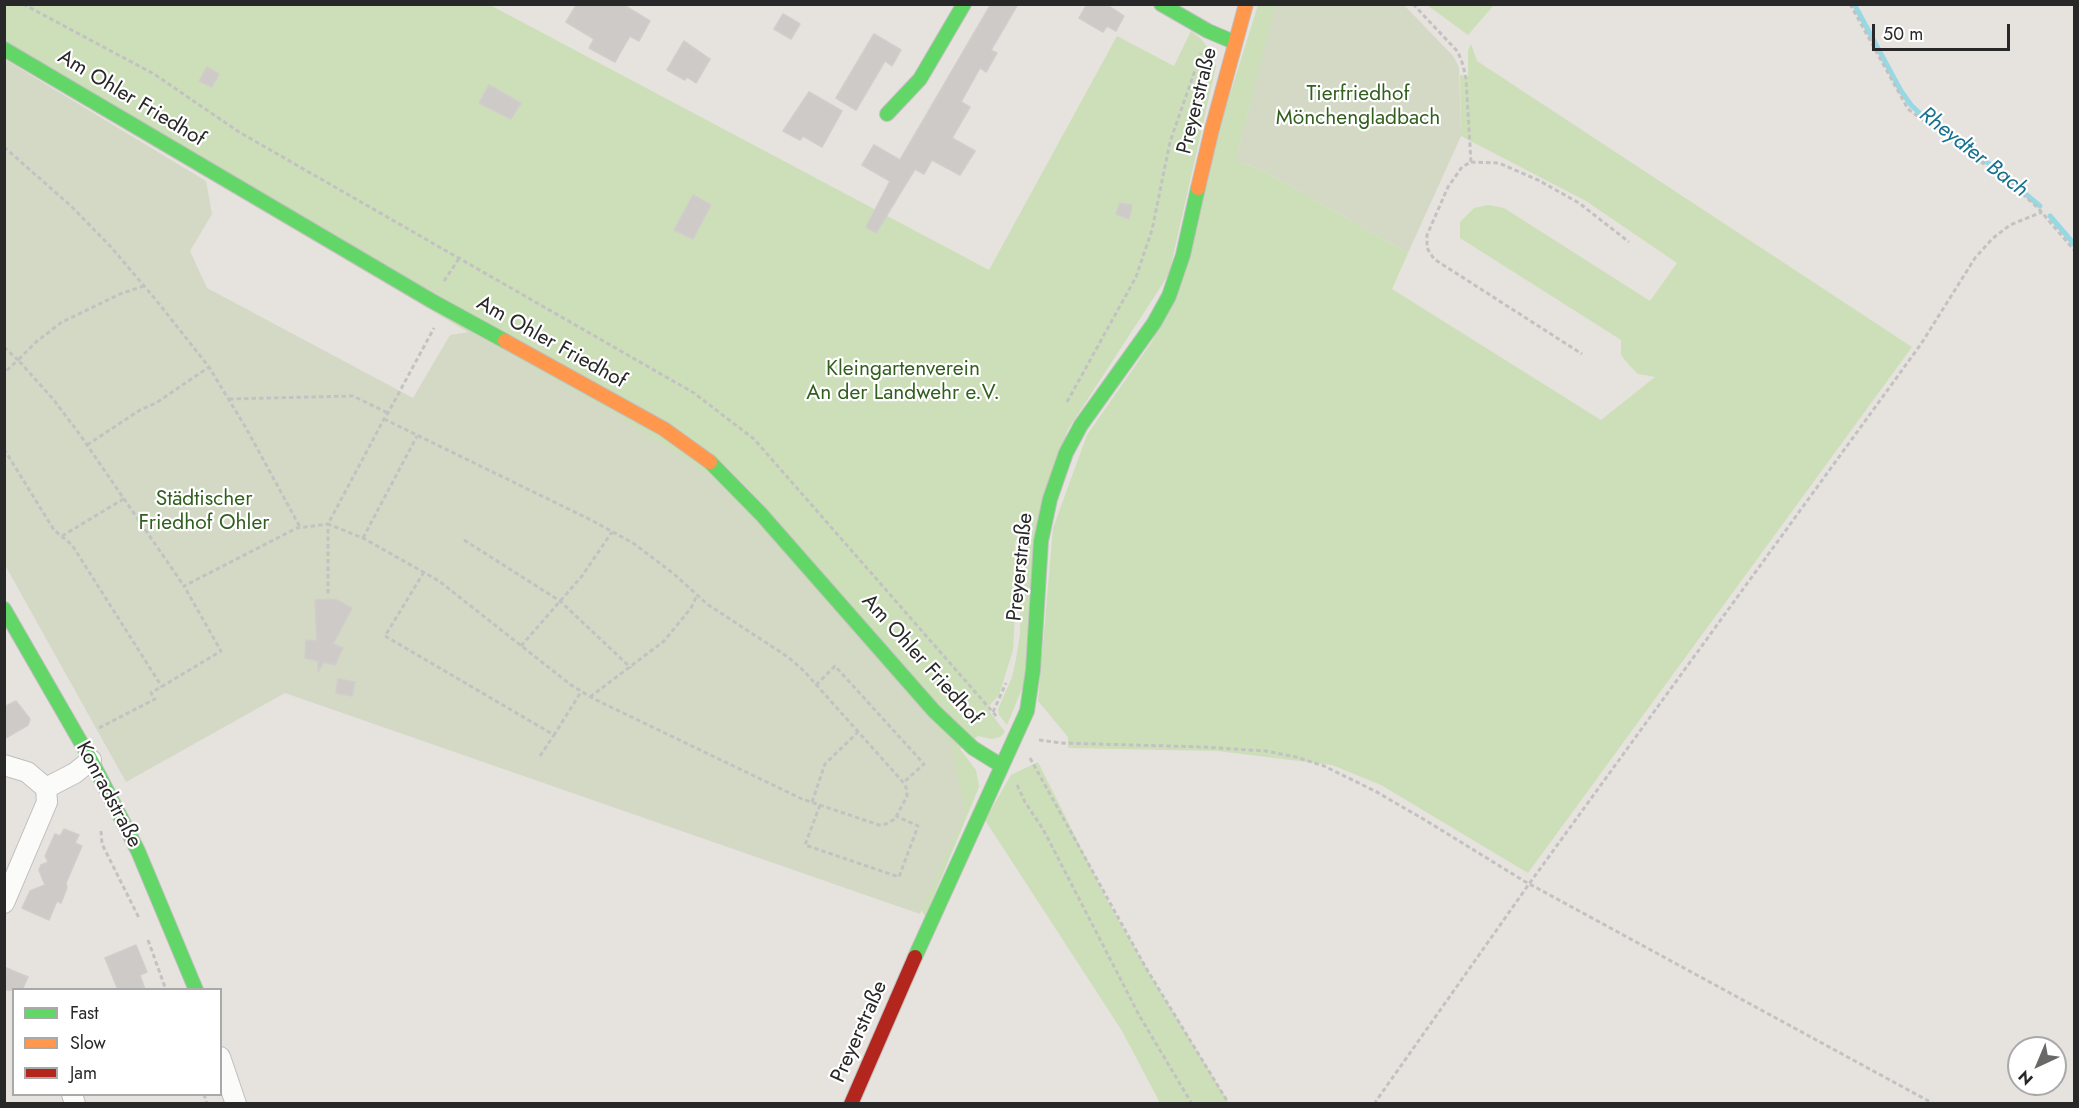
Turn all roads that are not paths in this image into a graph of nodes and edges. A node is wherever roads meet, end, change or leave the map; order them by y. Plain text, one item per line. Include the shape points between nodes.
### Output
1 (964, 4) edge
2 (1161, 4) edge
3 (1246, 4) edge
4 (1234, 42) junction
5 (4, 50) edge
6 (887, 114) dead end
7 (4, 609) edge
8 (91, 760) junction
9 (4, 765) edge
10 (1002, 766) junction
11 (46, 788) junction
12 (4, 903) edge
13 (195, 988) edge
14 (222, 1063) edge
15 (236, 1104) edge
16 (851, 1104) edge

1 - 6 street via 920,79
2 - 4 street
3 - 4 street, Preyerstraße
4 - 10 street, Preyerstraße via 1186,246 1169,296 1081,425 1066,453 1050,499 1036,586 1032,691
5 - 10 street, Am Ohler Friedhof via 432,301 664,429 709,461 761,514 934,711 973,748
7 - 8 street, Konradstraße
8 - 11 street
8 - 13 street, Konradstraße via 138,851
9 - 11 street via 27,772
10 - 16 street, Preyerstraße
11 - 12 street via 47,802
14 - 15 street

